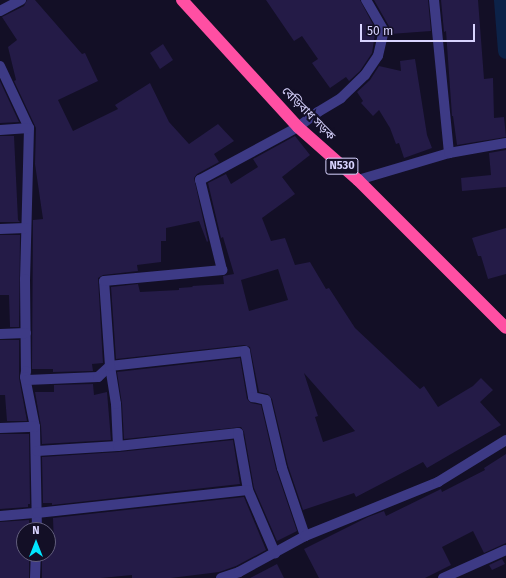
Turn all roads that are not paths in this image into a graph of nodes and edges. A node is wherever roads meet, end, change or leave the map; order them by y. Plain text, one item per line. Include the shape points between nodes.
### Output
1 (21, 0) edge
2 (182, 0) edge
3 (366, 0) edge
4 (434, 0) edge
5 (0, 10) edge
6 (0, 66) edge
7 (298, 127) junction
8 (29, 128) junction
9 (0, 130) edge
10 (506, 143) edge
11 (449, 153) junction
12 (358, 180) junction
13 (26, 228) junction
14 (0, 229) edge
15 (506, 328) edge
16 (26, 333) junction
17 (0, 334) edge
18 (110, 366) junction
19 (26, 380) junction
20 (35, 427) junction
21 (0, 428) edge
22 (506, 440) edge
23 (118, 446) junction
24 (37, 451) junction
25 (248, 490) junction
26 (37, 513) junction
27 (0, 516) edge
28 (37, 522) edge
29 (305, 536) junction
30 (506, 550) edge
31 (275, 552) junction
32 (36, 562) edge
33 (35, 578) edge
34 (221, 578) edge
35 (443, 578) edge

1 - 5 street
2 - 7 highway, বেড়িবাধ সড়ক / N530
3 - 7 street via 384,31 378,56 365,75 341,98
4 - 11 street
6 - 8 street
7 - 12 highway, বেড়িবাধ সড়ক / N530
7 - 18 street via 200,180 222,270 104,281
8 - 9 street
8 - 13 street
10 - 11 street
11 - 12 street
12 - 15 highway, বেড়িবাধ সড়ক / N530
13 - 14 street
13 - 16 street
16 - 17 street
16 - 19 street
18 - 19 street via 98,377
18 - 23 street via 116,404
18 - 29 street via 245,351 253,397 266,400 282,468
19 - 20 street
20 - 21 street
20 - 24 street
22 - 29 street via 438,482
23 - 24 street
23 - 25 street via 238,433
24 - 26 street
25 - 26 street
25 - 31 street
26 - 27 street
26 - 28 street
29 - 31 street
30 - 35 street
31 - 34 street via 239,572
32 - 33 street

